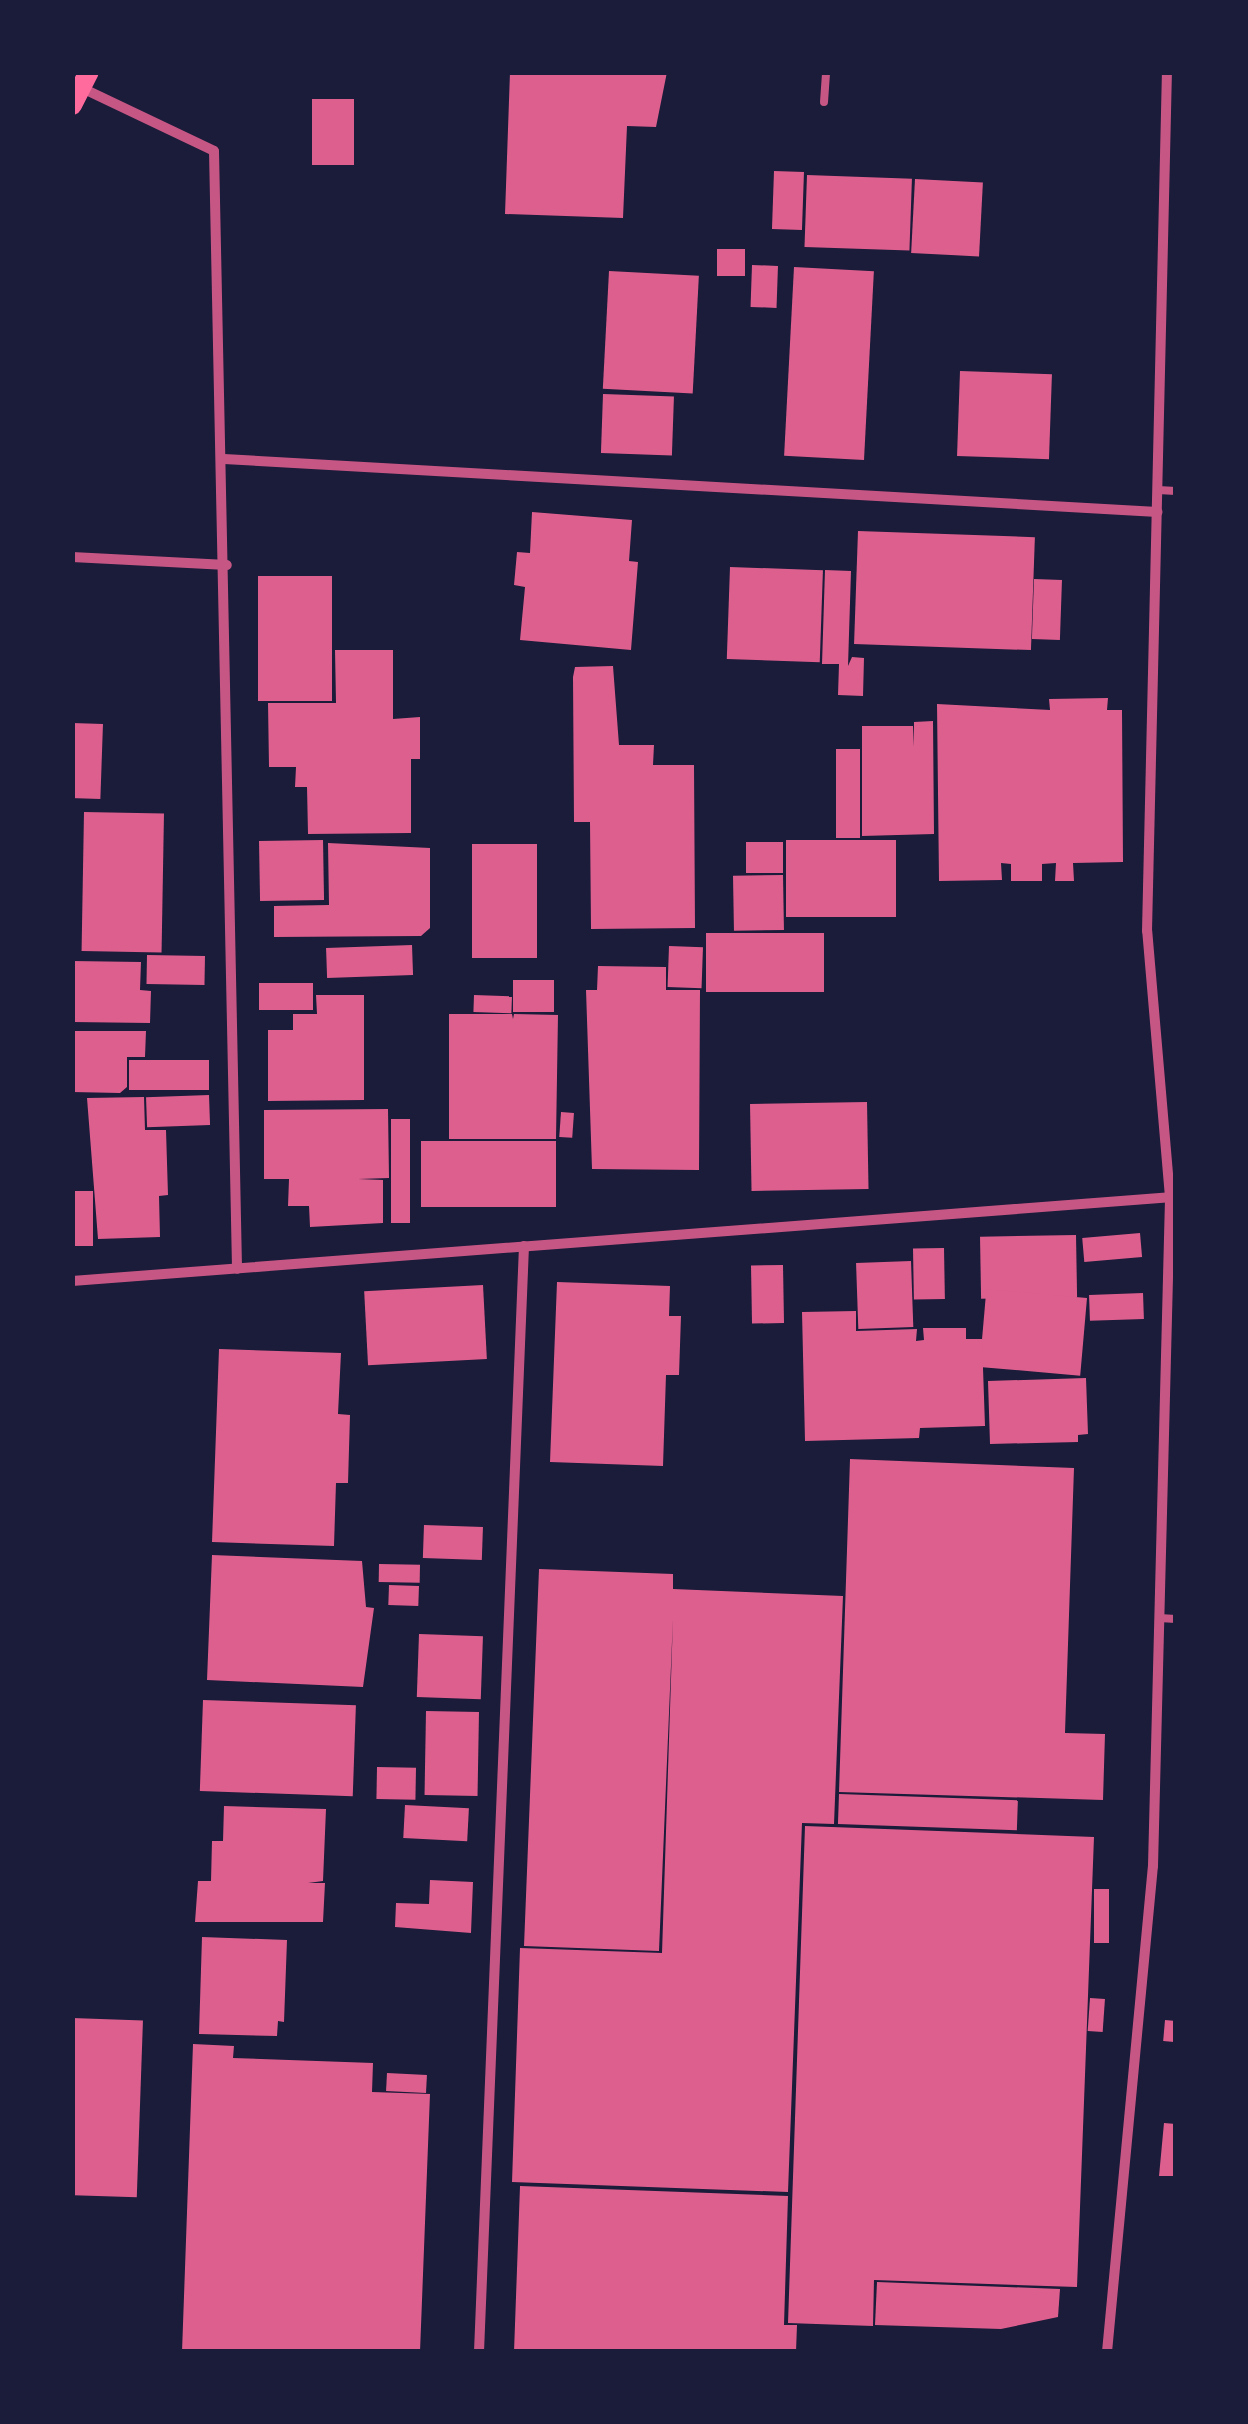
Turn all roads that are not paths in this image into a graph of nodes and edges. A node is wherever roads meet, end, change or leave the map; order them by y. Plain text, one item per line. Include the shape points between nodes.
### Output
1 (826, 72) edge
2 (1168, 72) edge
3 (81, 88) edge
4 (824, 102) dead end
5 (224, 459) junction
6 (1158, 490) junction
7 (1176, 490) edge
8 (1157, 512) junction
9 (72, 557) edge
10 (227, 564) junction
11 (1173, 1197) edge
12 (524, 1246) junction
13 (238, 1269) junction
14 (72, 1281) edge
15 (1159, 1618) junction
16 (1176, 1618) edge
17 (479, 2352) edge
18 (1107, 2352) edge

1 - 4 lane
2 - 6 street
3 - 5 street via 214,152
5 - 8 street
5 - 10 street
6 - 7 lane
6 - 8 street
8 - 11 street via 1146,931
9 - 10 street
10 - 13 street
11 - 12 street
11 - 15 street
12 - 13 street
12 - 17 street
13 - 14 street
15 - 16 lane
15 - 18 street via 1153,1866

